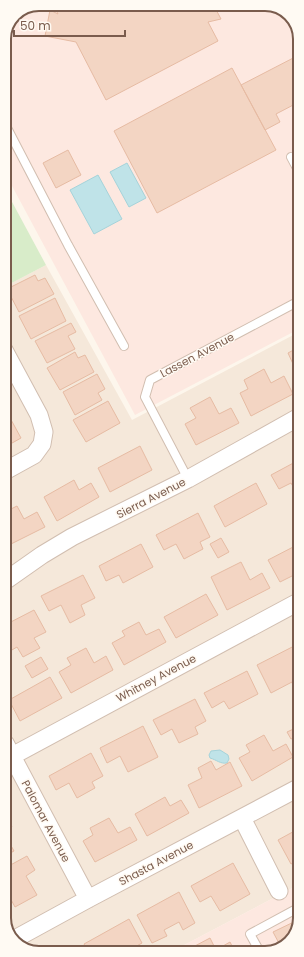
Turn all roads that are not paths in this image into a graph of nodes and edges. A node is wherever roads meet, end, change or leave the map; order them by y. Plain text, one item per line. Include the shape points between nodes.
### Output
1 (11, 135) edge
2 (291, 157) dead end
3 (293, 161) edge
4 (293, 304) edge
5 (124, 346) dead end
6 (11, 363) edge
7 (293, 420) edge
8 (11, 467) edge
9 (188, 479) junction
10 (11, 577) edge
11 (293, 605) edge
12 (11, 747) edge
13 (11, 755) edge
14 (293, 791) edge
15 (242, 818) junction
16 (279, 891) dead end
17 (88, 899) junction
18 (293, 911) edge
19 (19, 937) edge
20 (257, 946) edge

1 - 5 lane
2 - 3 lane
4 - 9 lane, Lassen Avenue via 150,380 145,397
6 - 8 street via 39,415 44,432 42,444 34,454
7 - 9 street, Sierra Avenue
9 - 10 street, Sierra Avenue via 72,538
11 - 12 street, Whitney Avenue
13 - 17 street, Palomar Avenue
14 - 15 street, Shasta Avenue
15 - 16 street
15 - 17 street, Shasta Avenue
17 - 19 street, Shasta Avenue
18 - 20 lane via 250,934

